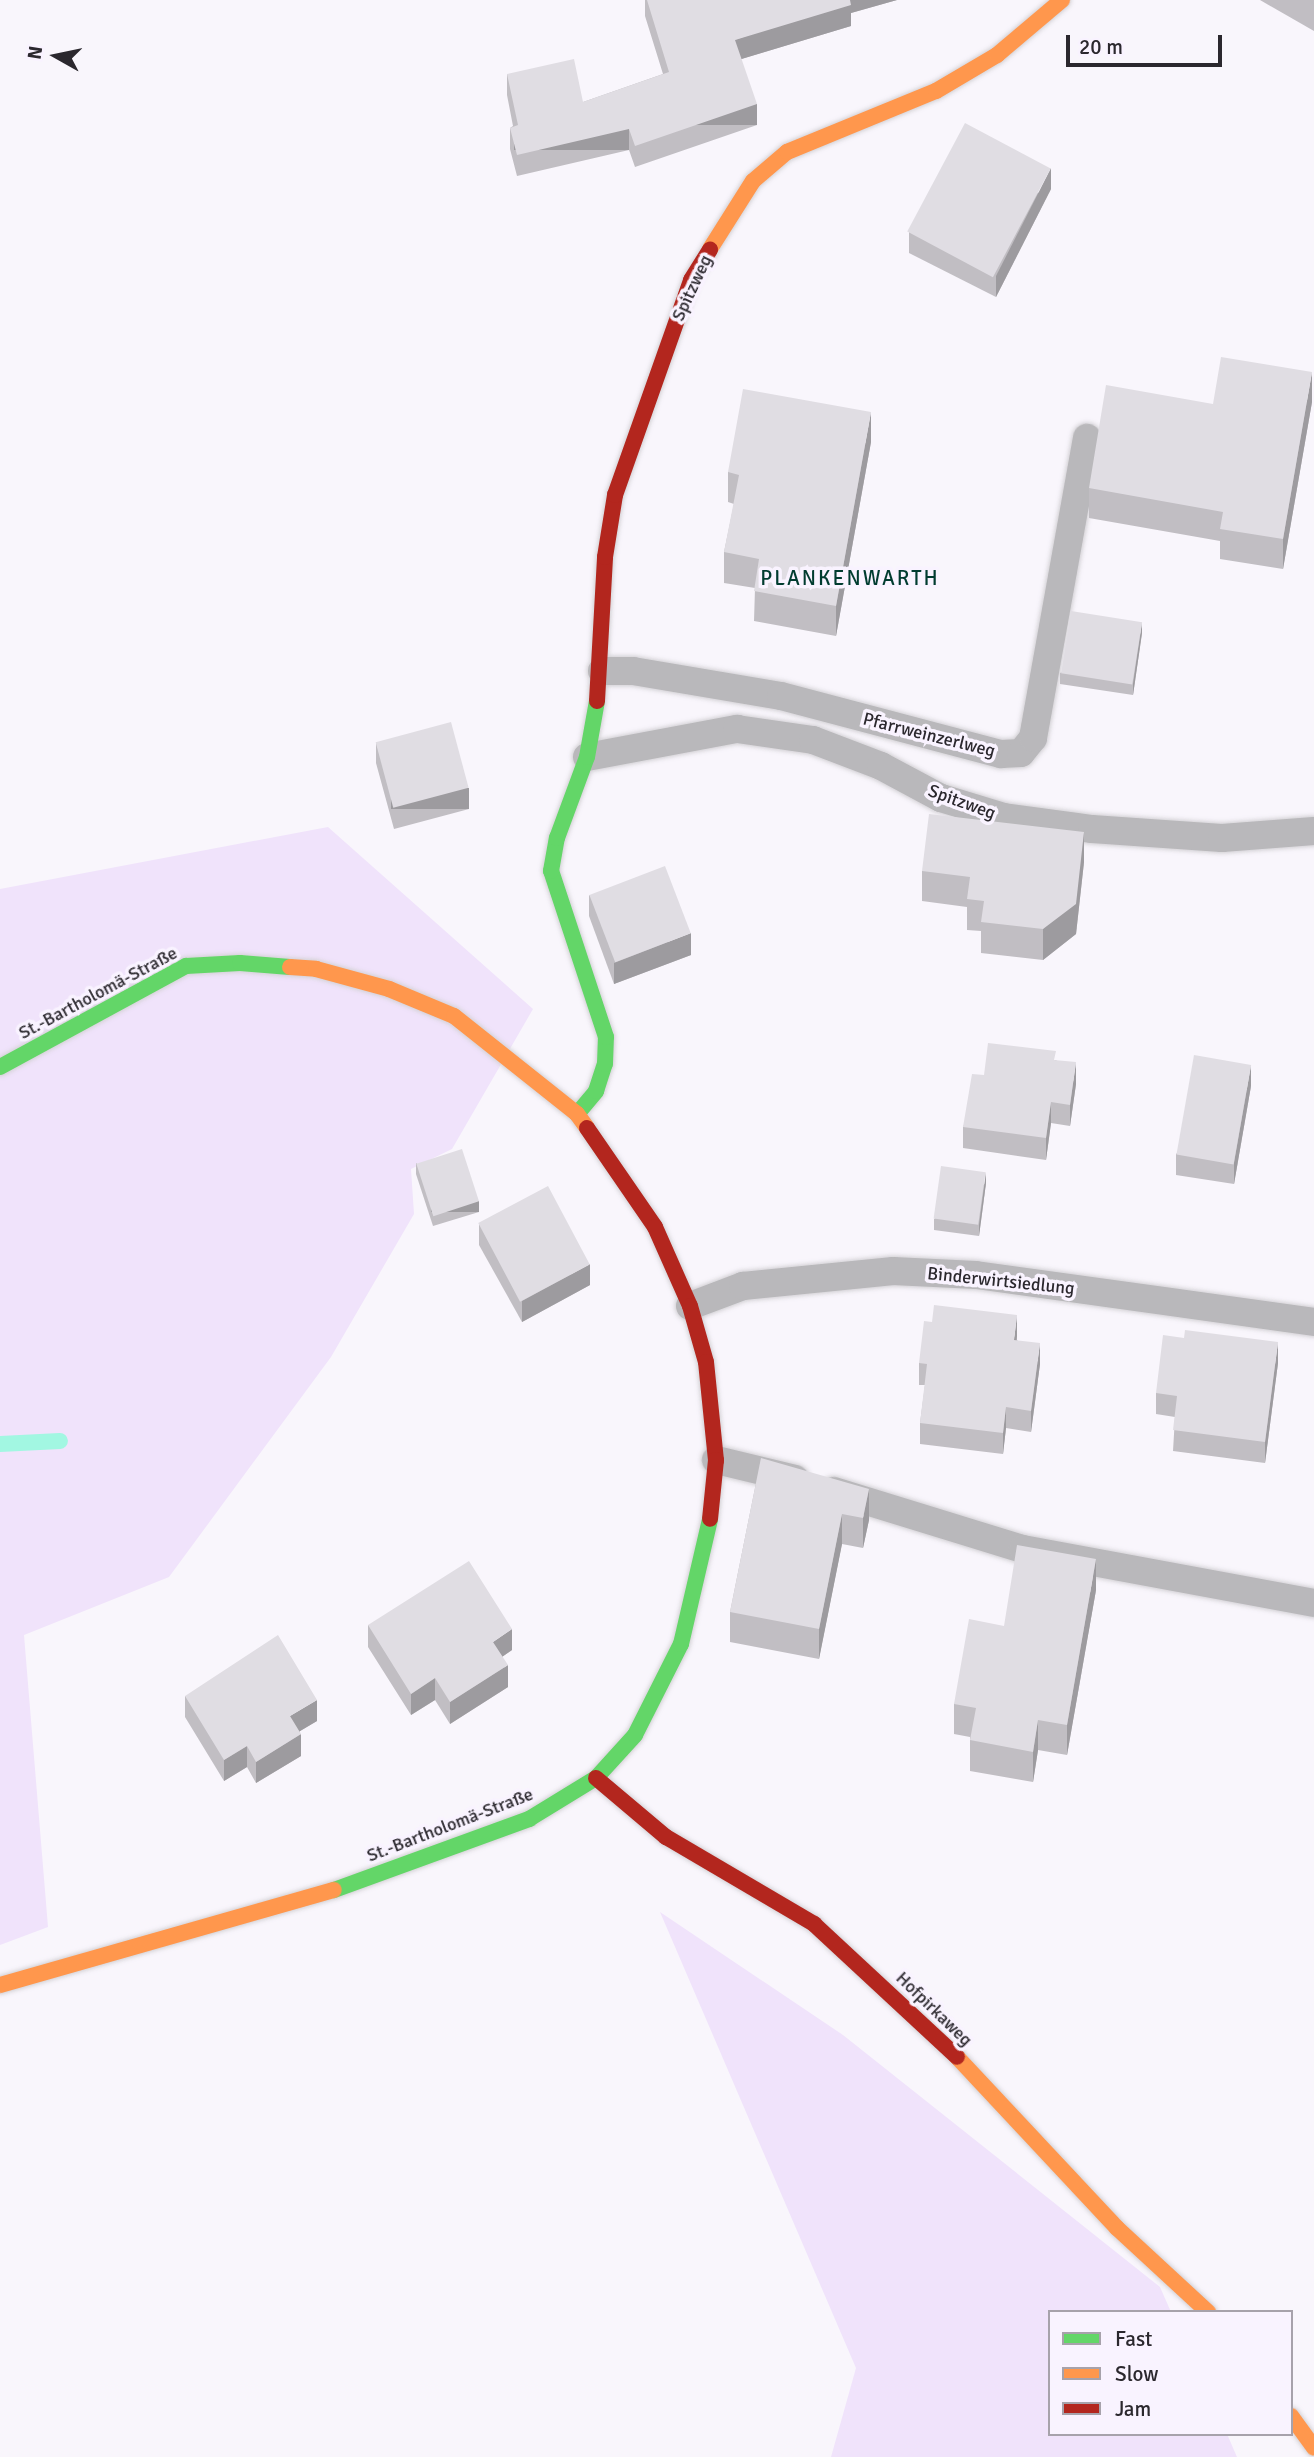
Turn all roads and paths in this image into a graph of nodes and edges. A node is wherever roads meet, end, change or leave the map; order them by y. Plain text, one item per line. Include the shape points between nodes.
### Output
1 (1062, 0) edge
2 (1087, 438) dead end
3 (602, 671) junction
4 (587, 757) junction
5 (1314, 831) edge
6 (0, 1067) edge
7 (577, 1114) junction
8 (690, 1306) junction
9 (1314, 1322) edge
10 (716, 1460) junction
11 (1314, 1603) edge
12 (596, 1778) junction
13 (0, 1984) edge
14 (1206, 2310) edge
15 (1293, 2419) edge
16 (1314, 2448) edge

1 - 3 street, Spitzweg via 997,55 936,91 787,152 753,181 728,217 691,280 615,495 605,557
2 - 3 lane, Pfarrweinzerlweg via 1033,738 1021,753 1001,754 781,696 633,671
3 - 4 street, Spitzweg
4 - 5 lane, Spitzweg via 737,729 813,740 881,766 941,798 1004,817 1092,829 1222,838
4 - 7 street, Spitzweg via 557,838 551,871 606,1037 605,1064 596,1091
6 - 7 street, St.-Bartholomä-Straße via 186,966 240,963 316,969 421,1000 454,1016
7 - 8 street, St.-Bartholomä-Straße via 655,1227
8 - 9 lane, Binderwirtsiedlung via 743,1286 893,1271 976,1275
8 - 10 street, St.-Bartholomä-Straße via 706,1362
10 - 11 lane via 1023,1549
10 - 12 street, St.-Bartholomä-Straße via 711,1514 681,1644 635,1735
12 - 13 street, St.-Bartholomä-Straße via 530,1819 297,1903
12 - 14 street, Hofpirkaweg via 666,1837 814,1924 921,2019 1117,2228
15 - 16 street

